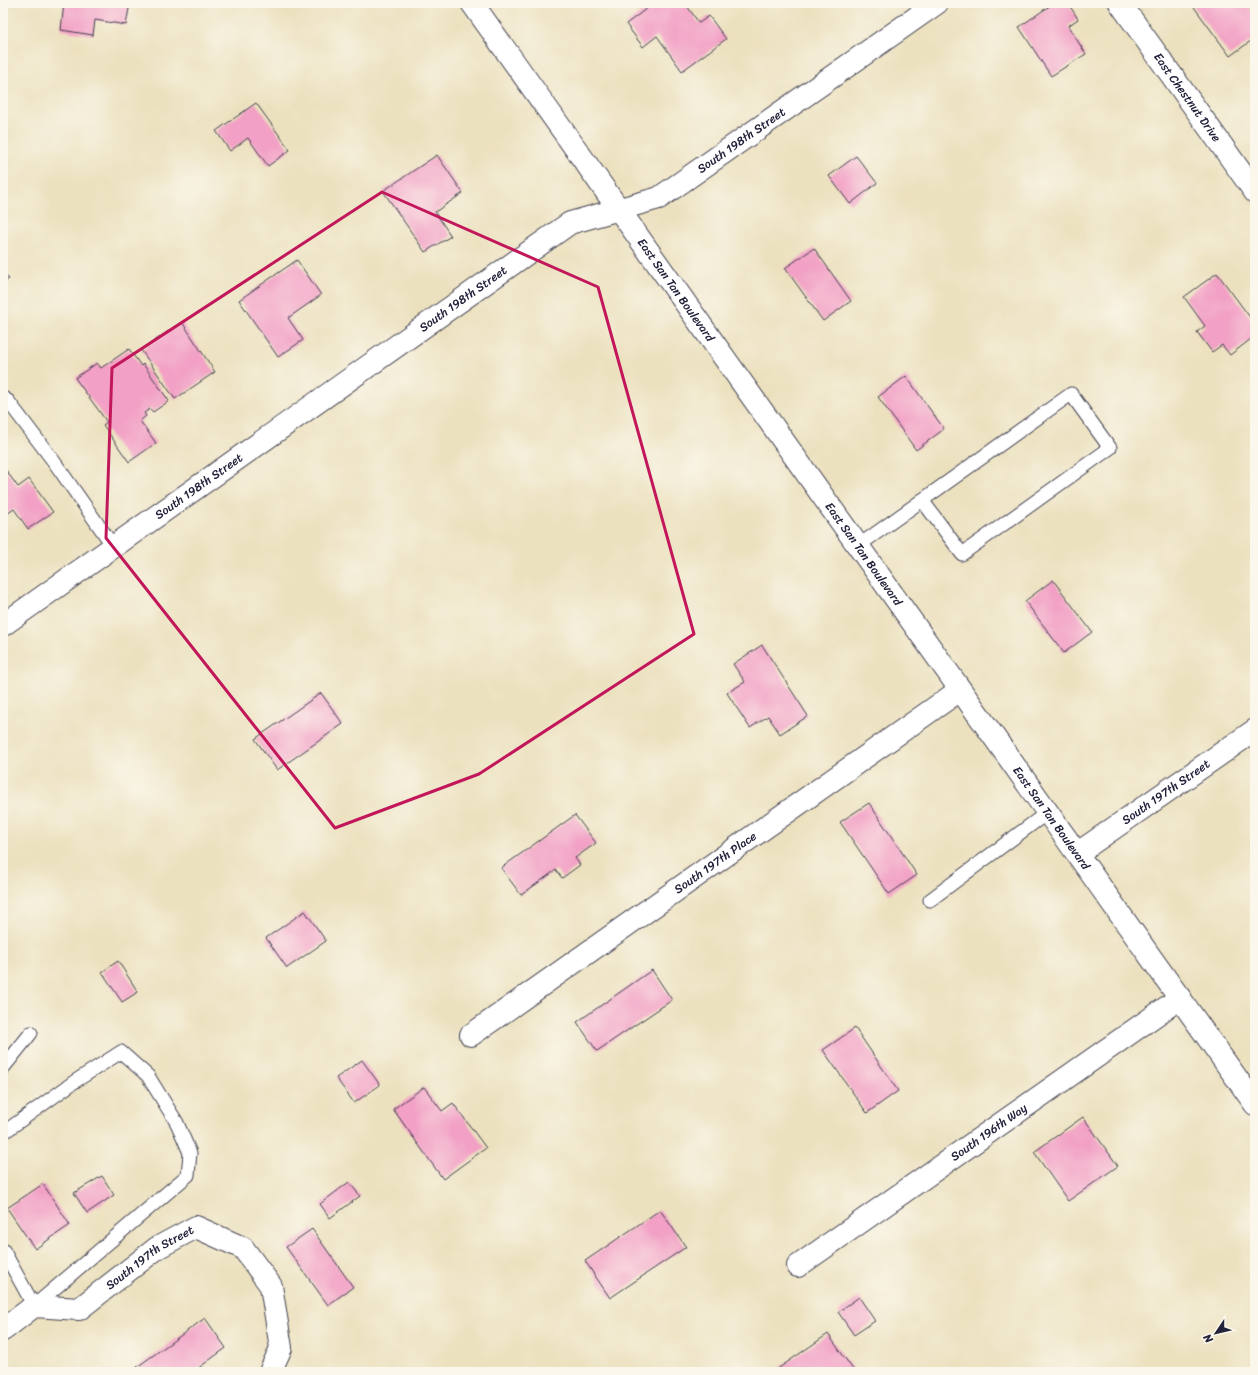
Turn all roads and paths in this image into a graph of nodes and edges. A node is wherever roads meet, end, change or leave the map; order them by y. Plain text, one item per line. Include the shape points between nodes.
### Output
1 (472, 3) edge
2 (937, 3) edge
3 (1120, 3) edge
4 (1255, 192) edge
5 (619, 209) junction
6 (3, 398) edge
7 (922, 500) junction
8 (113, 546) junction
9 (858, 546) junction
10 (3, 625) edge
11 (960, 690) junction
12 (1255, 730) edge
13 (1048, 812) junction
14 (1078, 854) junction
15 (930, 900) dead end
16 (1180, 998) junction
17 (31, 1033) dead end
18 (471, 1035) dead end
19 (3, 1068) edge
20 (1255, 1104) edge
21 (3, 1133) edge
22 (3, 1250) edge
23 (798, 1266) dead end
24 (34, 1306) junction
25 (3, 1330) edge
26 (270, 1372) edge

1 - 5 street, East San Tan Boulevard
2 - 5 street, South 198th Street via 659,198
3 - 4 street, East Chestnut Drive
5 - 8 street, South 198th Street via 570,223
5 - 9 street, East San Tan Boulevard
6 - 8 lane via 56,463
7 - 7 lane via 1071,394 1110,448 962,554
7 - 9 lane
8 - 10 street, South 198th Street
9 - 11 street, East San Tan Boulevard
11 - 13 street, East San Tan Boulevard
11 - 18 street, South 197th Place
12 - 14 street, South 197th Street
13 - 14 street, East San Tan Boulevard
13 - 15 lane
14 - 16 street, East San Tan Boulevard
16 - 20 street, East San Tan Boulevard
16 - 23 street, South 196th Way
17 - 19 lane
21 - 24 lane via 121,1052 148,1076 177,1123 190,1153 188,1175
22 - 24 lane
24 - 25 street
24 - 26 street, South 197th Street via 79,1309 158,1248 196,1227 243,1248 271,1286 281,1348

